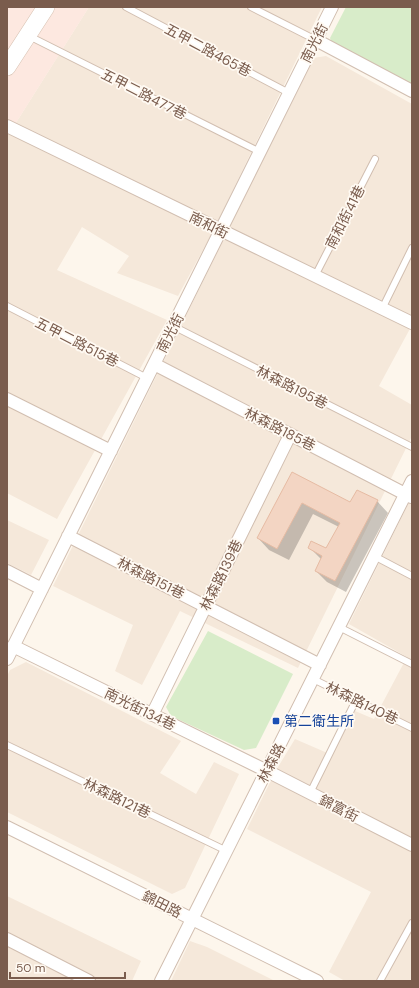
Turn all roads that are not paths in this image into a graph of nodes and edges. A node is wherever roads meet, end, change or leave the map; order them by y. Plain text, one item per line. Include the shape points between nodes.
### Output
1 (46, 7) edge
2 (126, 7) edge
3 (251, 7) edge
4 (332, 7) edge
5 (28, 35) junction
6 (316, 40) junction
7 (7, 67) edge
8 (412, 91) edge
9 (289, 93) junction
10 (7, 126) edge
11 (260, 152) junction
12 (375, 158) dead end
13 (221, 230) junction
14 (412, 248) edge
15 (315, 276) junction
16 (7, 306) edge
17 (382, 309) junction
18 (412, 323) edge
19 (173, 326) junction
20 (154, 364) junction
21 (147, 378) junction
22 (7, 399) edge
23 (290, 435) junction
24 (412, 447) edge
25 (111, 451) junction
26 (412, 481) edge
27 (409, 496) edge
28 (68, 536) junction
29 (374, 556) junction
30 (7, 572) edge
31 (412, 576) edge
32 (42, 589) junction
33 (206, 606) junction
34 (339, 627) junction
35 (13, 646) junction
36 (7, 658) edge
37 (412, 664) edge
38 (320, 665) junction
39 (313, 679) junction
40 (356, 700) junction
41 (152, 715) junction
42 (412, 728) edge
43 (7, 745) edge
44 (267, 771) junction
45 (310, 793) junction
46 (7, 827) edge
47 (412, 845) edge
48 (226, 851) junction
49 (192, 919) junction
50 (412, 923) edge
51 (7, 939) edge
52 (89, 981) edge
53 (161, 981) edge
54 (316, 981) edge
55 (380, 981) edge

1 - 5 main road
2 - 9 lane, 五甲二路465巷
3 - 6 lane
4 - 6 street, 南光街
5 - 7 main road
5 - 11 lane, 五甲二路477巷
6 - 8 street
6 - 9 street, 南光街
9 - 11 street, 南光街
10 - 13 street, 南和街
11 - 13 street, 南光街
12 - 15 lane, 南和街41巷
13 - 15 street, 南和街
13 - 19 street, 南光街
14 - 17 lane
15 - 17 street, 南和街
16 - 21 lane, 五甲二路515巷
17 - 18 street, 南和街
19 - 20 street, 南光街
19 - 24 lane, 林森路195巷
20 - 21 street, 南光街
20 - 23 street, 林森路185巷
21 - 25 street, 南光街
22 - 25 street
23 - 27 street, 林森路185巷
23 - 33 street, 林森路139巷
25 - 28 street, 南光街
26 - 27 street, 林森路
27 - 29 street, 林森路
28 - 32 street, 南光街
28 - 33 street, 林森路151巷
29 - 31 lane
29 - 34 street, 林森路
30 - 32 street
32 - 35 street, 南光街
33 - 38 street, 林森路151巷
33 - 41 street, 林森路139巷
34 - 37 lane
34 - 38 street, 林森路
35 - 36 street, 南光街
35 - 41 street, 南光街134巷
38 - 39 street, 林森路
39 - 40 lane, 林森路140巷
39 - 44 street, 林森路
40 - 42 lane, 林森路140巷
40 - 45 lane
41 - 44 street, 南光街134巷
43 - 48 lane, 林森路121巷
44 - 45 street, 錦富街
44 - 48 street, 林森路
45 - 47 street, 錦富街
46 - 49 street, 錦田路
48 - 49 street, 林森路
49 - 53 street, 林森路
49 - 54 street, 錦田路
50 - 55 lane
51 - 52 street

